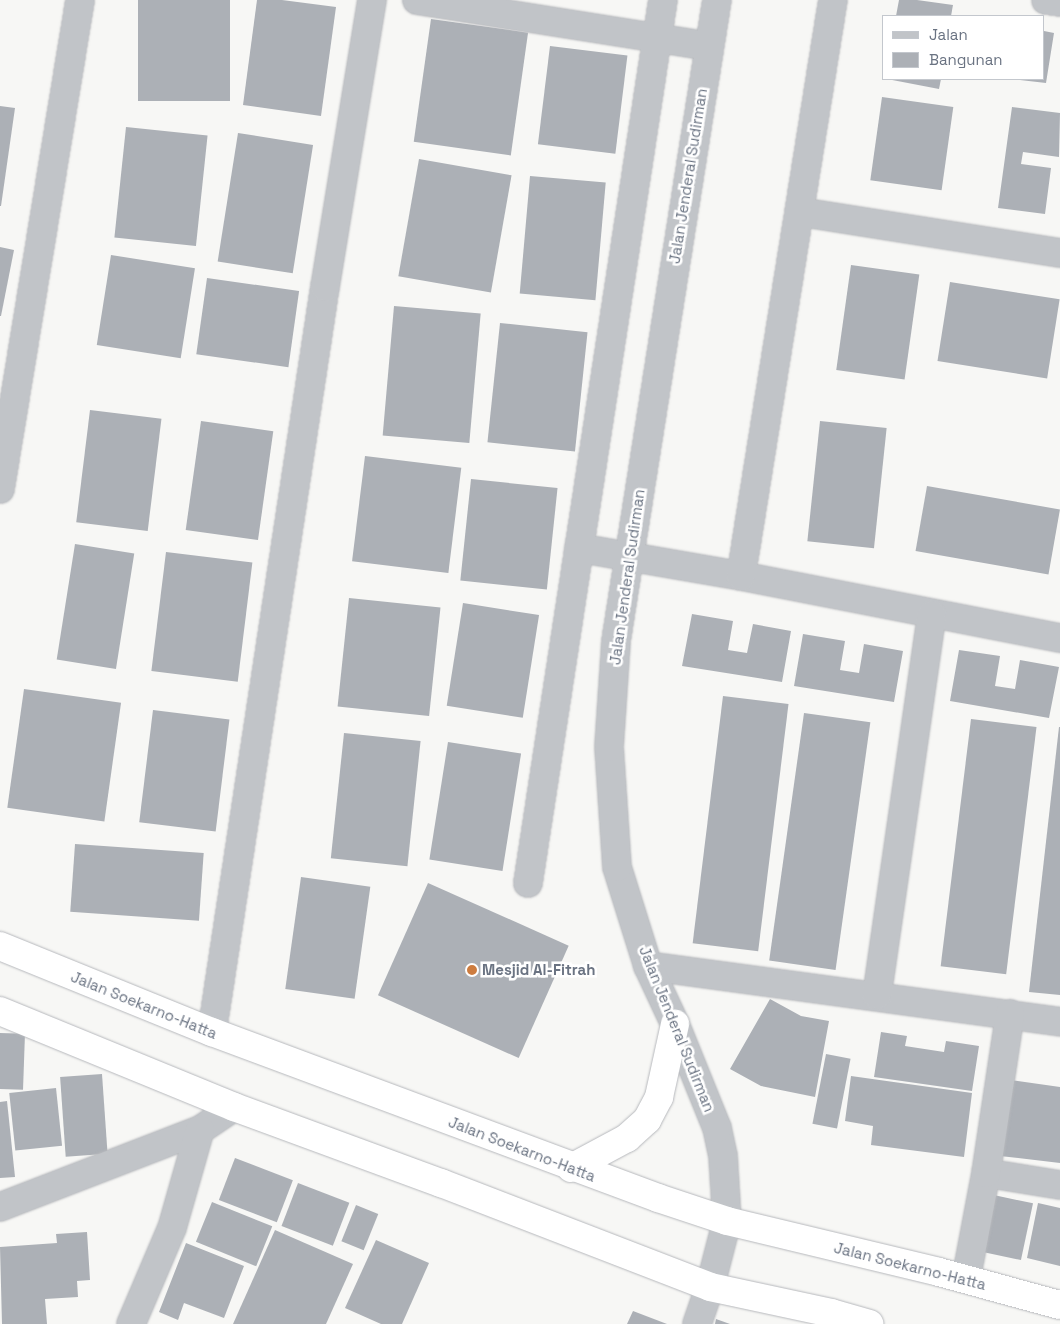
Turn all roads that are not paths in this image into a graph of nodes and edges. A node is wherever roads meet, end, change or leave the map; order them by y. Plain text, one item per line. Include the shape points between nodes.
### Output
1 (80, 0) edge
2 (372, 0) edge
3 (417, 0) edge
4 (663, 0) edge
5 (717, 0) edge
6 (833, 0) edge
7 (1046, 0) edge
8 (1060, 2) edge
9 (658, 37) junction
10 (709, 46) junction
11 (801, 212) junction
12 (1060, 253) edge
13 (0, 489) edge
14 (579, 548) junction
15 (630, 557) junction
16 (741, 576) junction
17 (932, 615) junction
18 (1060, 638) edge
19 (528, 883) dead end
20 (0, 946) edge
21 (648, 966) junction
22 (877, 995) junction
23 (0, 1011) edge
24 (1010, 1014) junction
25 (1060, 1022) edge
26 (675, 1024) junction
27 (212, 1032) junction
28 (234, 1108) junction
29 (200, 1130) junction
30 (571, 1168) junction
31 (986, 1173) junction
32 (1060, 1185) edge
33 (0, 1207) edge
34 (727, 1222) junction
35 (966, 1279) junction
36 (710, 1287) junction
37 (1060, 1305) edge
38 (132, 1324) edge
39 (697, 1324) edge
40 (869, 1324) edge

1 - 13 street
2 - 27 street
3 - 9 street
4 - 9 street
5 - 10 street, Jalan Jenderal Sudirman
6 - 11 street
7 - 8 street
9 - 10 street
9 - 14 street
10 - 15 street, Jalan Jenderal Sudirman
11 - 12 street
11 - 16 street
14 - 15 street
14 - 19 street
15 - 16 street
15 - 21 street, Jalan Jenderal Sudirman via 616,641 609,747 617,867
16 - 17 street
17 - 18 street
17 - 22 street
20 - 27 highway, Jalan Soekarno-Hatta
21 - 22 street
21 - 26 street, Jalan Jenderal Sudirman
22 - 24 street
23 - 28 highway
24 - 25 street
24 - 31 street
26 - 30 highway via 659,1097 647,1120 627,1138
26 - 34 street, Jalan Jenderal Sudirman via 717,1128 723,1156
27 - 30 highway, Jalan Soekarno-Hatta
28 - 29 street
28 - 36 highway via 441,1183
29 - 33 street
29 - 38 street via 172,1228
30 - 34 highway, Jalan Soekarno-Hatta
31 - 32 street
31 - 35 street
34 - 35 highway, Jalan Soekarno-Hatta
34 - 36 street, Jalan Jenderal Sudirman
35 - 37 highway, Jalan Soekarno-Hatta
36 - 39 street, Jalan Jenderal Sudirman
36 - 40 highway

